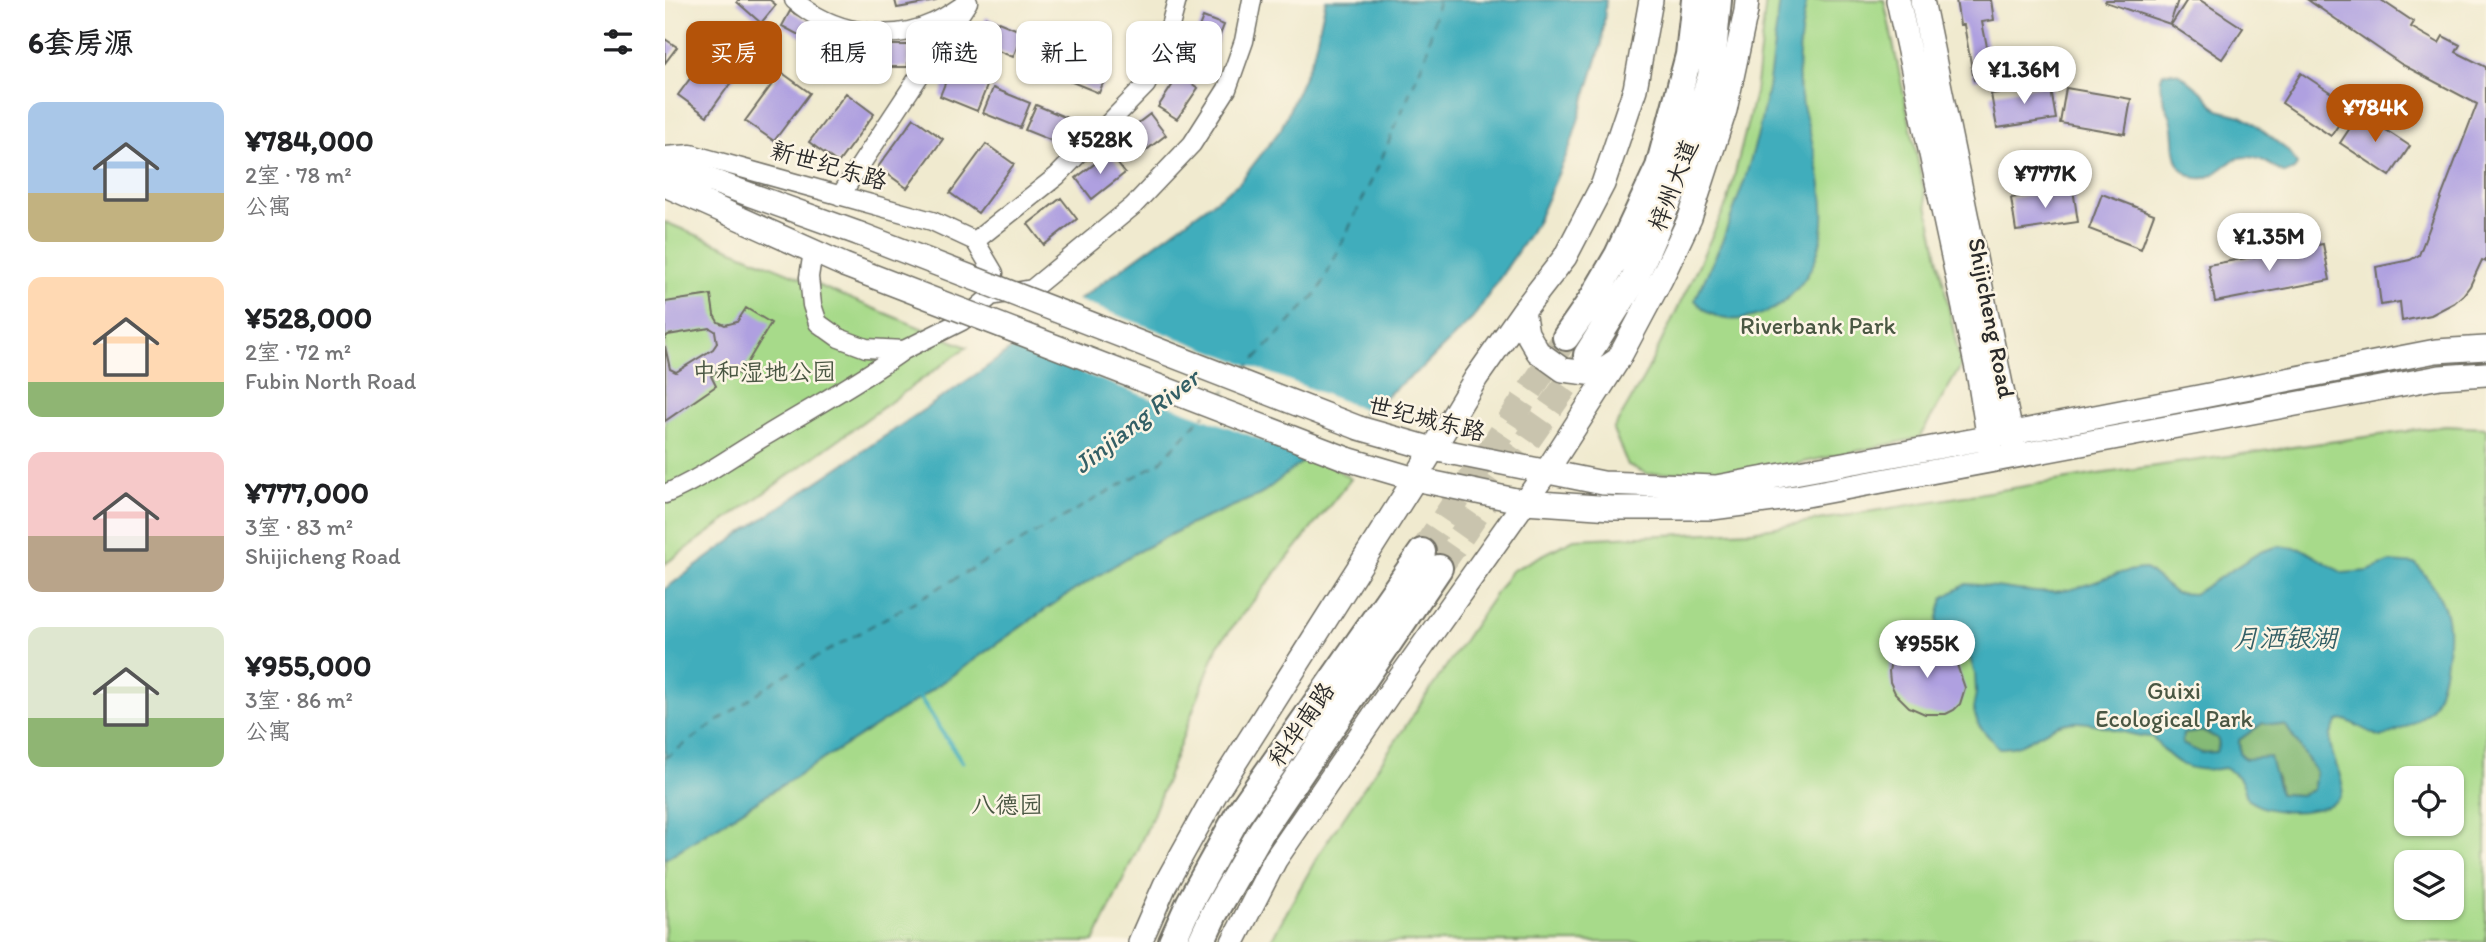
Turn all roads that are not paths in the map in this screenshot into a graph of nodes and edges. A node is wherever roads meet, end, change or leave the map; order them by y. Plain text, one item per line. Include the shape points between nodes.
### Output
1 (794, 0) edge
2 (1177, 0) edge
3 (1252, 0) edge
4 (1651, 0) edge
5 (1695, 0) edge
6 (1719, 0) edge
7 (1747, 0) edge
8 (1899, 0) edge
9 (1922, 0) edge
10 (969, 1) edge
11 (665, 156) edge
12 (665, 164) edge
13 (665, 186) edge
14 (840, 196) junction
15 (859, 234) joint
16 (975, 241) junction
17 (813, 251) junction
18 (991, 296) junction
19 (1523, 312) junction
20 (1566, 337) tunnel mouth
21 (2486, 348) edge
22 (904, 350) junction
23 (1587, 355) tunnel mouth
24 (1618, 360) junction
25 (2486, 374) edge
26 (2013, 444) junction
27 (1433, 449) junction
28 (1990, 449) junction
29 (1546, 472) junction
30 (1415, 479) junction
31 (665, 494) edge
32 (1525, 502) junction
33 (1275, 860) junction
34 (1214, 914) junction
35 (1140, 942) edge
36 (1172, 942) edge
37 (1201, 942) edge
38 (1233, 942) edge

1 - 10 street via 810,13 849,30 891,34 932,24
2 - 16 street via 1166,41 1146,85 1057,176
3 - 18 street via 1227,89 1192,144 1133,206 1033,289
4 - 19 main road via 1635,89 1604,184 1565,257
5 - 20 highway, 梓州大道 via 1689,55 1659,167 1618,255
6 - 23 highway, 梓州大道 via 1711,76 1683,167 1634,280
7 - 24 main road via 1725,110 1690,218
8 - 28 main road, Shijicheng Road via 1979,377
9 - 26 main road, Shijicheng Road
10 - 14 street
11 - 14 street, 新世纪东路 via 691,154
12 - 15 main road, 新世纪东路
13 - 17 main road
14 - 16 street, 新世纪东路 via 932,221
15 - 27 main road, 世纪城东路, bridge via 1359,428
16 - 18 street via 994,273
17 - 22 street via 809,277 818,323 839,338 866,348
17 - 30 main road, 世纪城东路, bridge via 1347,458
18 - 22 street via 962,321
19 - 24 main road via 1527,334 1538,352 1563,370 1595,374
19 - 27 main road
21 - 26 main road, Shijicheng Road via 2436,351
22 - 31 street via 871,374
24 - 29 main road
25 - 26 main road via 2440,377
26 - 28 main road, 世纪城东路
27 - 29 main road, 世纪城东路
27 - 30 main road
28 - 29 main road, 世纪城东路 via 1716,487 1603,483
28 - 32 main road, 世纪城东路 via 1796,497 1712,508
29 - 32 main road
30 - 32 main road, 世纪城东路
30 - 35 main road via 1217,791 1165,885
32 - 33 main road
33 - 34 main road
33 - 38 main road
34 - 36 highway, 科华南路 via 1430,560 1238,815
34 - 37 highway, 科华南路

